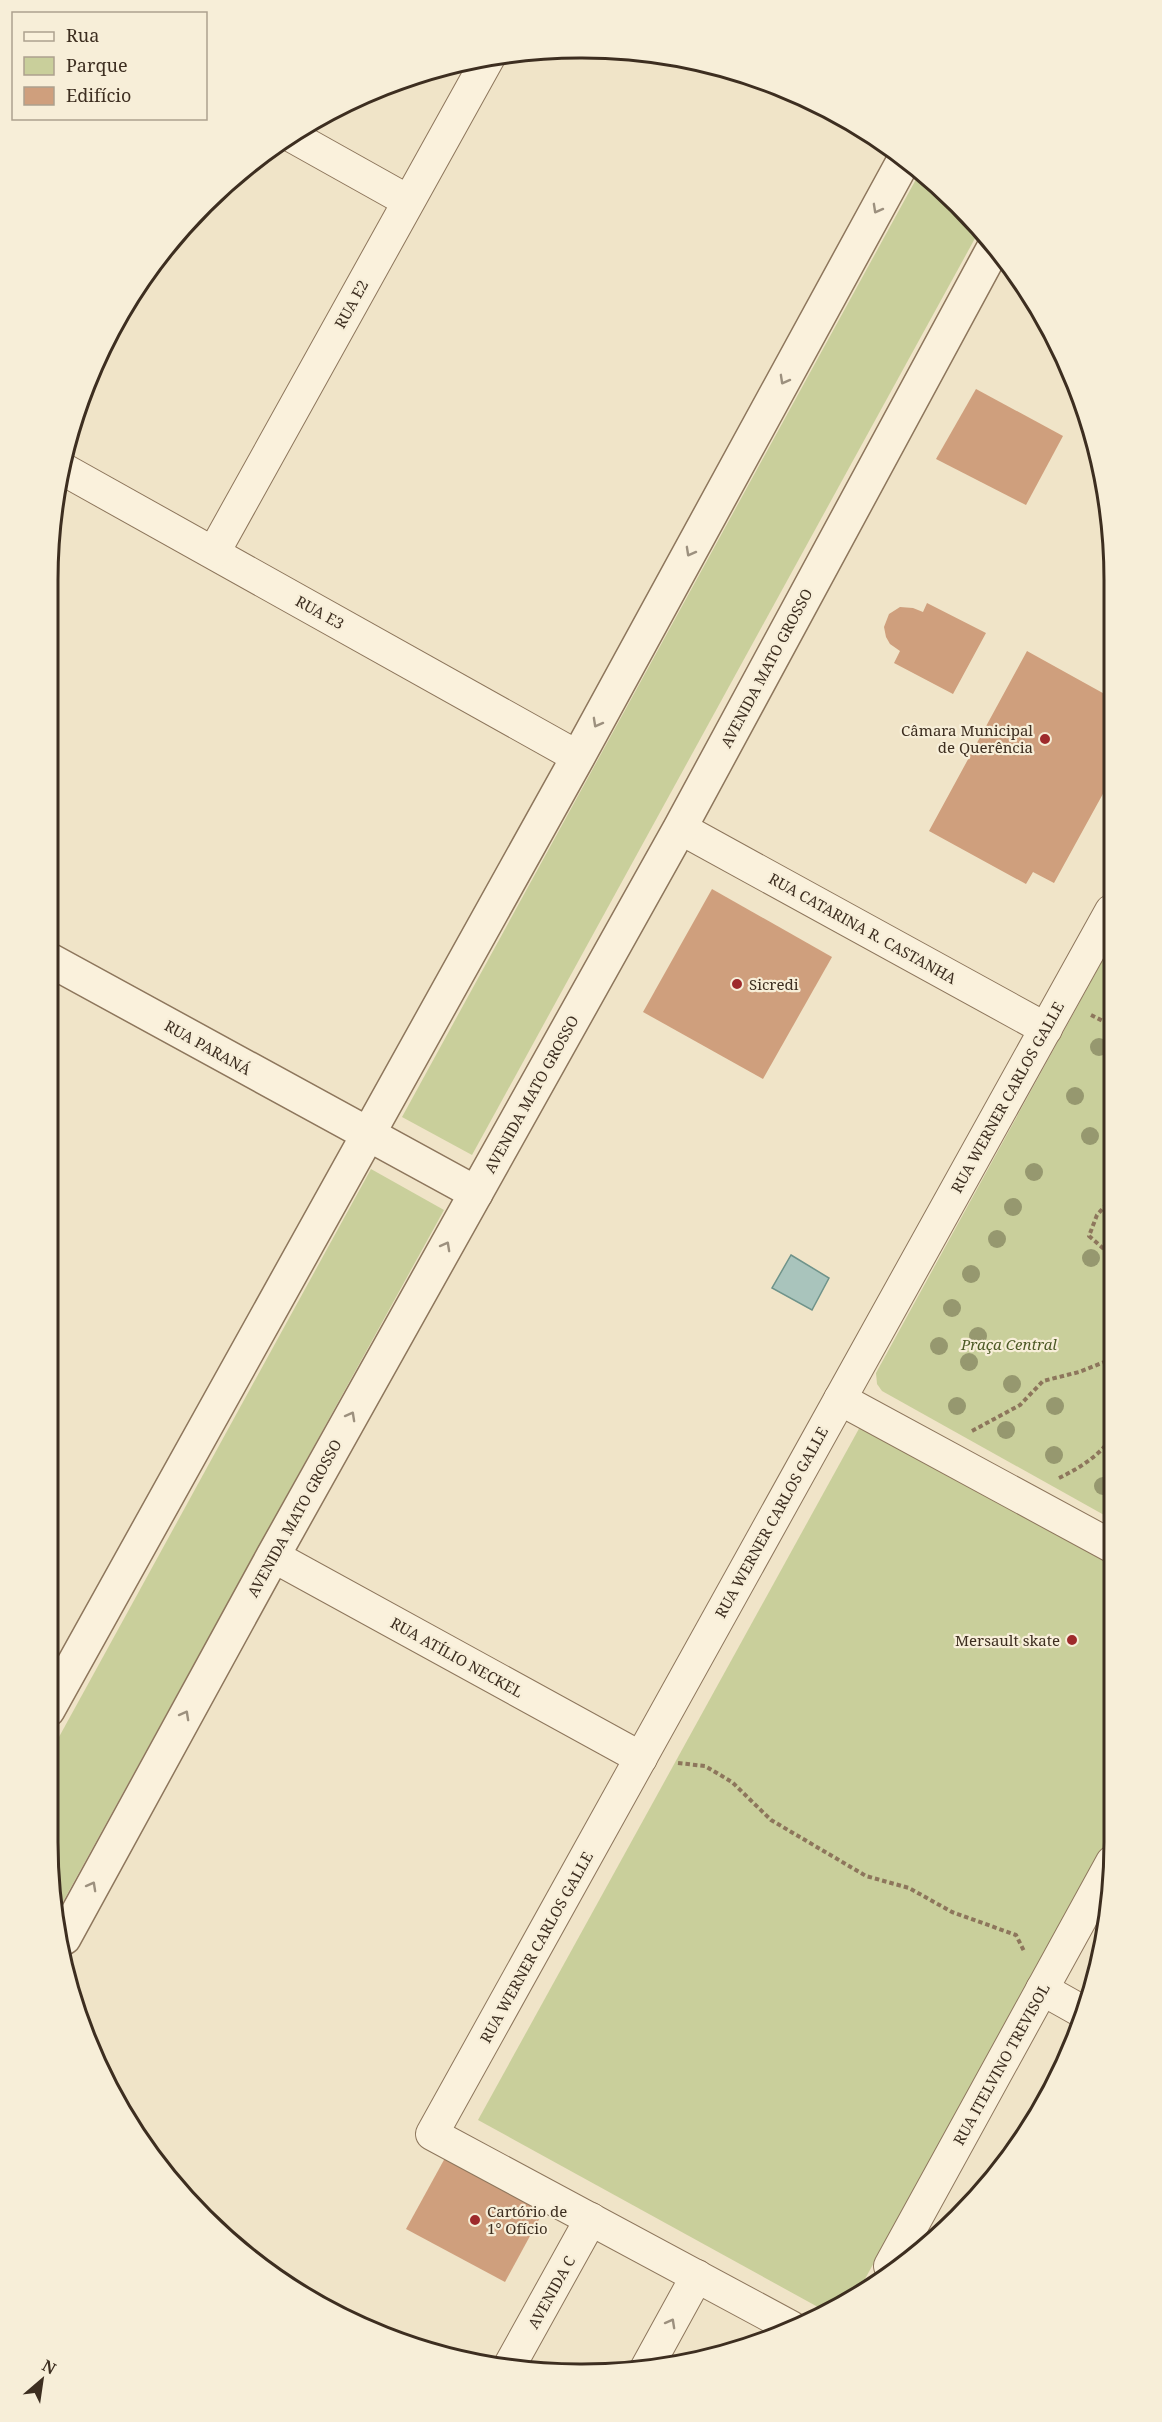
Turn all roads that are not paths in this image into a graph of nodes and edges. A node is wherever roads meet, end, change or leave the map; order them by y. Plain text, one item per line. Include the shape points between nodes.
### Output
1 (483, 68) edge
2 (301, 141) edge
3 (900, 167) edge
4 (408, 201) junction
5 (990, 255) edge
6 (70, 473) edge
7 (214, 552) junction
8 (578, 757) junction
9 (680, 828) junction
10 (1104, 924) edge
11 (58, 965) edge
12 (1046, 1029) junction
13 (367, 1135) junction
14 (476, 1193) junction
15 (840, 1399) junction
16 (1104, 1542) edge
17 (273, 1556) junction
18 (58, 1692) edge
19 (640, 1758) junction
20 (1101, 1881) edge
21 (67, 1932) edge
22 (1042, 1989) junction
23 (1076, 2008) edge
24 (591, 2219) junction
25 (893, 2260) edge
26 (697, 2276) junction
27 (783, 2323) edge
28 (513, 2359) edge
29 (652, 2359) edge

1 - 4 street, RUA E2
2 - 4 street
3 -> 8 street
4 - 7 street, RUA E2
5 - 9 street, AVENIDA MATO GROSSO
6 - 7 street, RUA E3
7 - 8 street, RUA E3
8 - 13 street
9 - 12 street, RUA CATARINA R. CASTANHA
9 - 14 street, AVENIDA MATO GROSSO
10 - 12 street, RUA WERNER CARLOS GALLE
11 - 13 street, RUA PARANÁ
12 - 15 street, RUA WERNER CARLOS GALLE
13 - 14 street, RUA PARANÁ
13 - 18 street
17 -> 14 street, AVENIDA MATO GROSSO
15 - 16 street
15 - 19 street, RUA WERNER CARLOS GALLE
17 - 19 street, RUA ATÍLIO NECKEL
21 -> 17 street, AVENIDA MATO GROSSO
19 - 24 street, RUA WERNER CARLOS GALLE via 432,2134
20 - 22 street, RUA ITELVINO TREVISOL
22 - 23 street
22 - 25 street, RUA ITELVINO TREVISOL
24 - 26 street
24 - 28 street, AVENIDA C
26 - 27 street
29 -> 26 street

